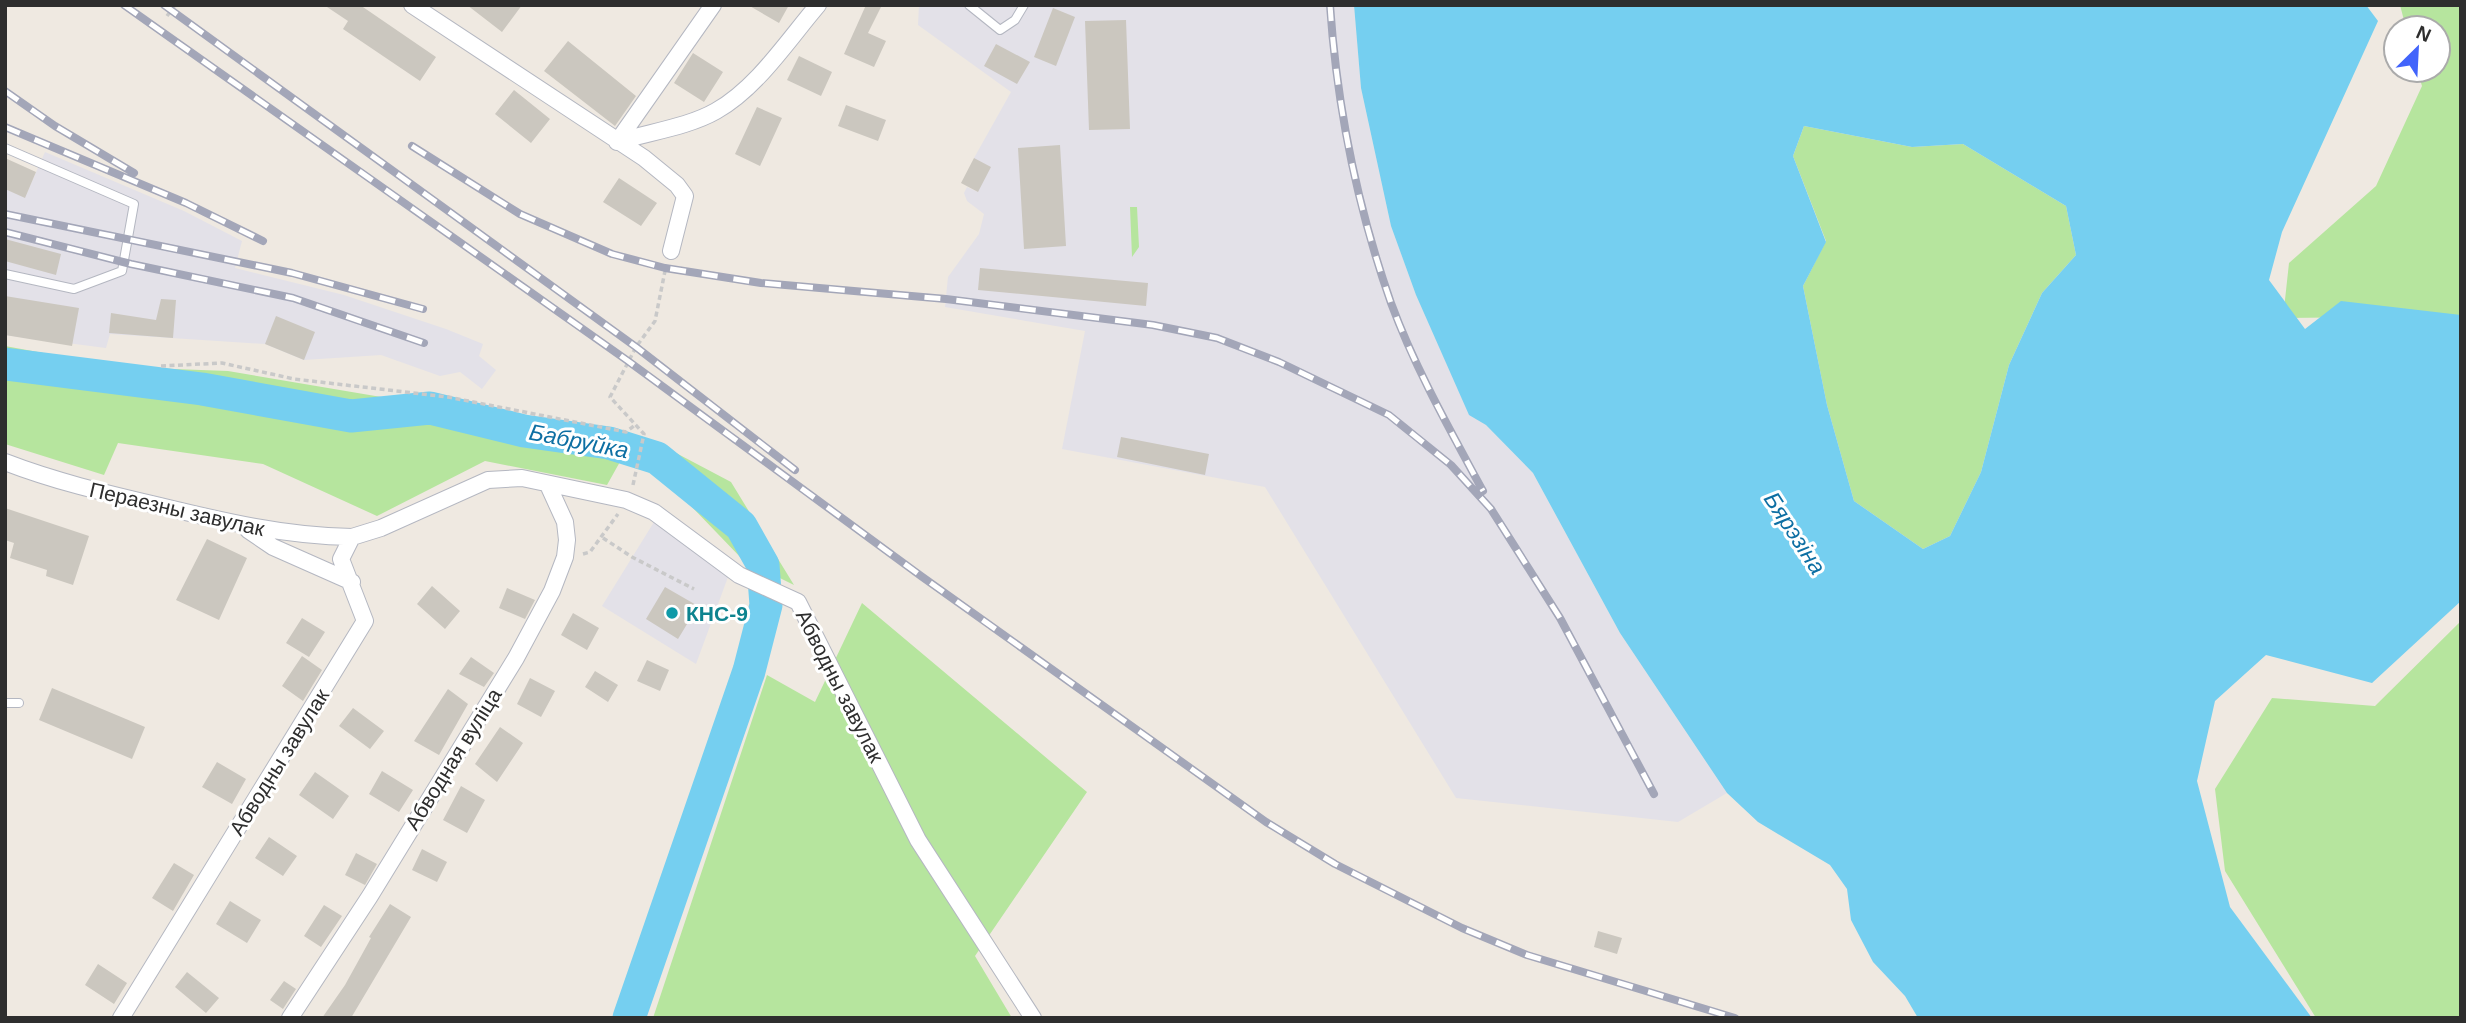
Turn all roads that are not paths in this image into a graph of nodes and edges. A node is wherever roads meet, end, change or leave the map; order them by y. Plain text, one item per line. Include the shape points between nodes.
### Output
1 (412, 5) edge
2 (713, 5) edge
3 (818, 5) edge
4 (970, 5) edge
5 (1024, 5) edge
6 (617, 142) junction
7 (5, 148) edge
8 (671, 251) road end
9 (5, 274) edge
10 (5, 462) edge
11 (549, 486) junction
12 (244, 527) junction
13 (352, 537) junction
14 (352, 582) junction
15 (19, 703) dead end
16 (5, 704) edge
17 (121, 1018) edge
18 (290, 1018) edge
19 (1033, 1018) edge

1 - 6 street
2 - 6 street
3 - 6 street via 726,105 699,118
4 - 5 lane via 1000,30 1015,20
6 - 8 street via 644,158 685,196
7 - 9 lane via 134,204 122,271 74,289
10 - 12 street, Пераезны завулак
11 - 13 street, Абводны завулак via 522,478 488,480
11 - 18 street, Абводная вуліца via 565,522 565,557 552,591 370,896
11 - 19 street, Абводны завулак via 626,500 678,527 740,575 798,602 918,840
12 - 13 street, Пераезны завулак via 299,536
12 - 14 street via 273,547
13 - 14 street, Абводны завулак via 341,559
14 - 17 street, Абводны завулак via 365,621
15 - 16 lane

